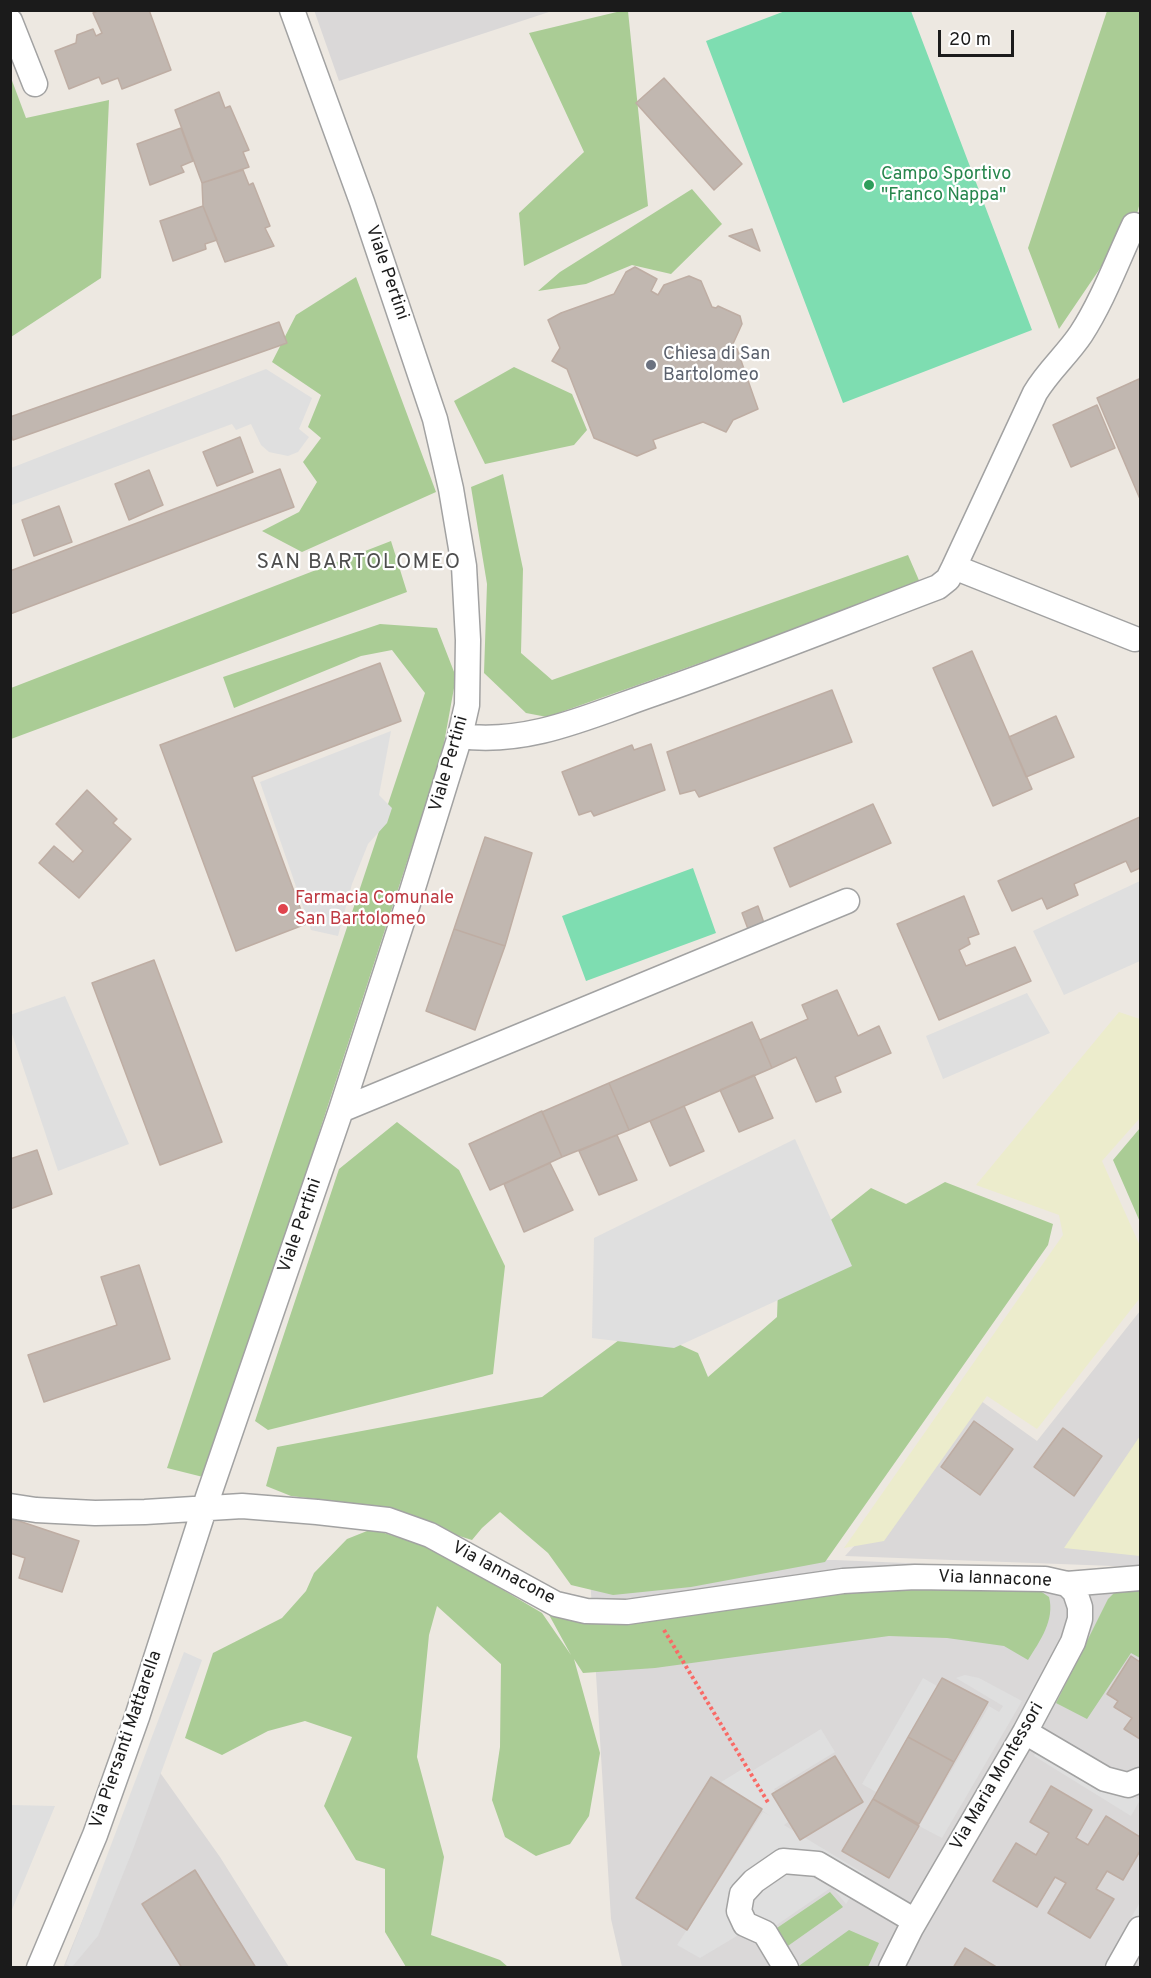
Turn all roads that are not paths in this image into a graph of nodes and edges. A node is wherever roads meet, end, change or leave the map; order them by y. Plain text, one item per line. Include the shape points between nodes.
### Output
1 (292, 10) edge
2 (10, 21) edge
3 (35, 84) dead end
4 (1134, 225) dead end
5 (954, 567) junction
6 (1136, 639) dead end
7 (460, 736) junction
8 (847, 901) dead end
9 (341, 1110) junction
10 (10, 1506) edge
11 (204, 1508) junction
12 (1140, 1578) edge
13 (1067, 1584) junction
14 (1025, 1732) junction
15 (1140, 1780) edge
16 (915, 1920) junction
17 (1140, 1929) edge
18 (39, 1968) edge
19 (786, 1968) edge
20 (891, 1968) edge
21 (1118, 1968) edge

1 - 7 street, Viale Pertini via 362,201 435,419 464,566 468,676
2 - 3 street
4 - 5 street via 1096,310 1035,393
5 - 6 street
5 - 7 street via 938,587 579,720 523,736
7 - 9 street, Viale Pertini
8 - 9 street
9 - 11 street, Viale Pertini
10 - 11 street, Via Iannacone via 95,1513
11 - 13 street, Via Iannacone via 253,1507 388,1520 430,1535 556,1604 586,1611 627,1612 843,1581 915,1577
11 - 18 street, Via Piersanti Mattarella via 95,1835
12 - 13 street, Via Iannacone
13 - 14 street, Via Maria Montessori via 1078,1600 1080,1619 1073,1642
14 - 15 street via 1105,1779 1128,1785
14 - 16 street, Via Maria Montessori
16 - 19 street via 818,1864 783,1861 742,1894 739,1911 745,1924 765,1933
16 - 20 street, Via Maria Montessori
17 - 21 street

